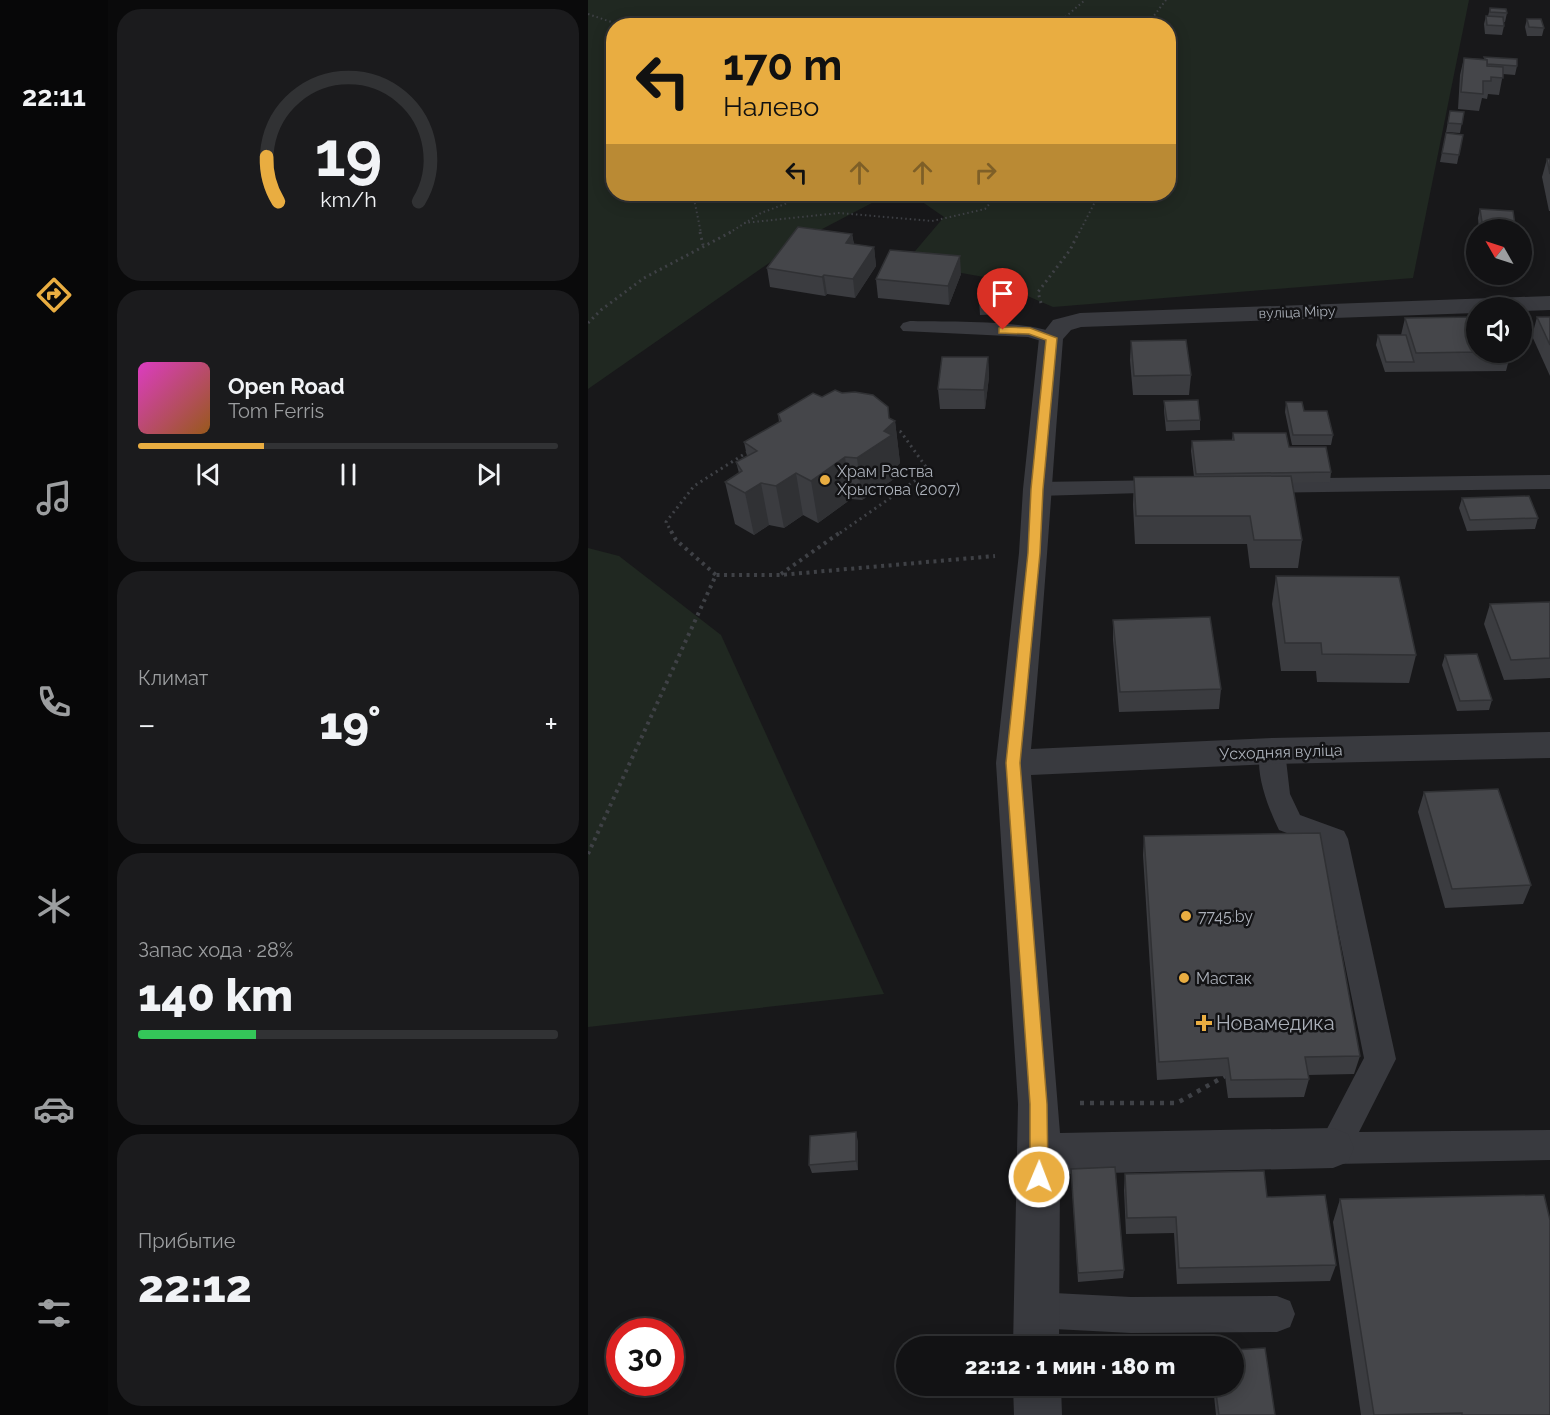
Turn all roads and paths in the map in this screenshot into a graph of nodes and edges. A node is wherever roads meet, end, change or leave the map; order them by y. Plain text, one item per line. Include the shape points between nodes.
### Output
1 (1085, 0) edge
2 (1166, 0) edge
3 (588, 14) edge
4 (1064, 18) edge
5 (1152, 18) edge
6 (606, 20) edge
7 (694, 201) edge
8 (789, 201) edge
9 (992, 201) edge
10 (1095, 201) edge
11 (744, 223) junction
12 (703, 245) junction
13 (1038, 292) dead end
14 (1550, 303) edge
15 (588, 323) edge
16 (910, 327) dead end
17 (1051, 338) junction
18 (891, 428) edge
19 (750, 450) dead end
20 (1550, 482) edge
21 (1240, 486) edge
22 (1192, 487) edge
23 (1037, 489) junction
24 (1034, 553) junction
25 (716, 575) junction
26 (780, 575) junction
27 (1550, 745) edge
28 (1272, 751) junction
29 (1013, 763) junction
30 (588, 854) edge
31 (1225, 1076) edge
32 (1038, 1104) junction
33 (1550, 1145) edge
34 (1333, 1148) junction
35 (1040, 1154) junction
36 (1277, 1314) dead end
37 (1035, 1329) edge
38 (1037, 1396) edge
39 (1038, 1415) edge

1 - 4 path
2 - 5 path
3 - 6 path
7 - 12 path
8 - 11 path
9 - 11 path via 985,209 932,221 839,213
10 - 13 path via 1070,250
11 - 12 path
12 - 15 path via 644,278
14 - 17 street, вуліца Міру via 1080,320 1062,325
16 - 17 lane via 1030,331
17 - 23 street
18 - 26 path via 901,432 929,471
19 - 25 path via 694,486 666,522 676,540
20 - 21 lane
22 - 23 lane
23 - 24 street
24 - 26 path
24 - 29 street
25 - 26 path
25 - 30 path
27 - 28 street, Усходняя вуліца
28 - 29 street, Усходняя вуліца
28 - 34 lane via 1277,794 1289,822 1334,839 1380,1059
29 - 32 street
31 - 32 path via 1177,1103
32 - 35 street
33 - 34 lane
34 - 35 street
35 - 37 street
36 - 37 lane via 1131,1315
38 - 39 street

